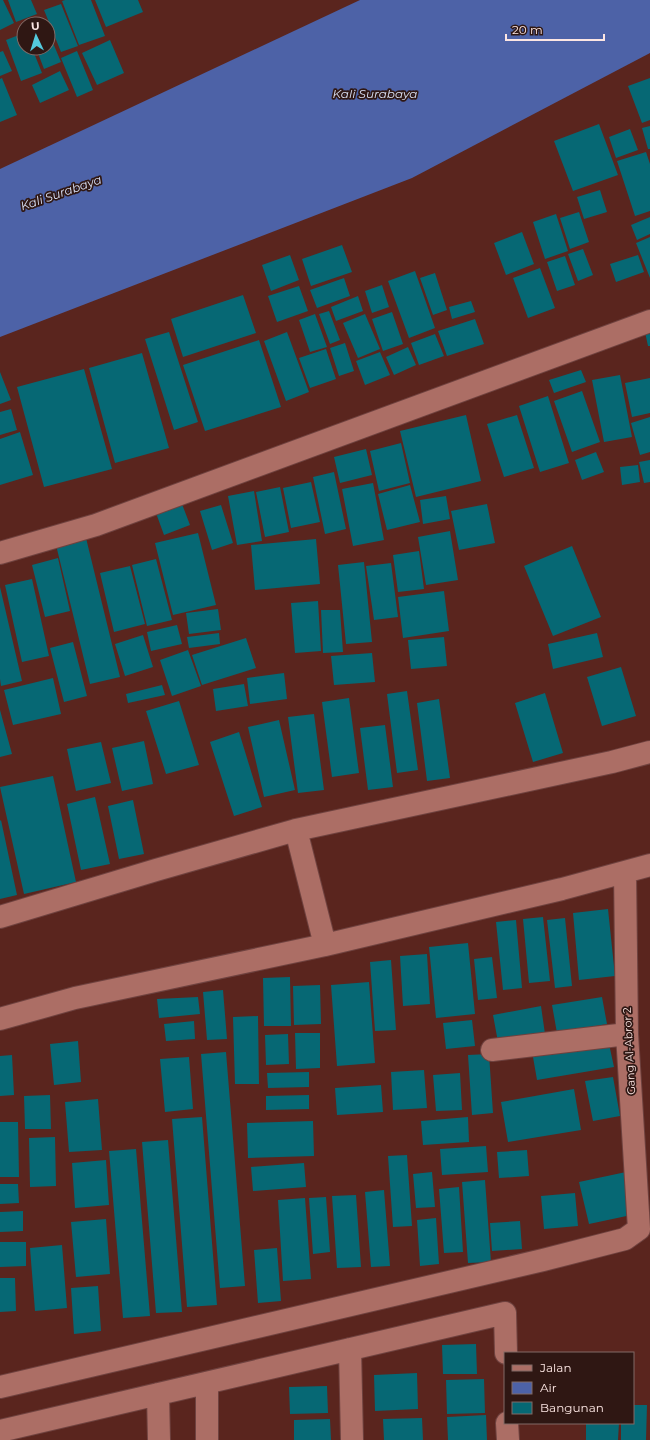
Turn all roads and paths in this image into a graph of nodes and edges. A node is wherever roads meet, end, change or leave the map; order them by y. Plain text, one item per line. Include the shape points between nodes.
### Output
1 (650, 321) edge
2 (0, 553) edge
3 (650, 752) edge
4 (296, 830) junction
5 (650, 865) edge
6 (625, 872) junction
7 (0, 917) edge
8 (325, 945) junction
9 (0, 1019) edge
10 (627, 1034) junction
11 (492, 1050) dead end
12 (641, 1100) edge
13 (350, 1349) junction
14 (506, 1352) edge
15 (207, 1383) junction
16 (0, 1387) edge
17 (158, 1394) junction
18 (507, 1424) edge
19 (7, 1433) edge
20 (159, 1440) edge
21 (208, 1440) edge
22 (352, 1440) edge
23 (508, 1440) edge

1 - 2 street via 96,525
3 - 4 street
4 - 7 street
4 - 8 street
5 - 6 street
6 - 8 street
6 - 10 street, Gang Al-Abror 2
8 - 9 street via 75,998
10 - 11 street
10 - 12 street, Gang Al-Abror 2
12 - 16 street, Gang Al-Abror 2 via 639,1229 625,1239
13 - 14 street via 505,1313
13 - 15 street
13 - 22 street
15 - 17 street
15 - 21 street
17 - 19 street
17 - 20 street
18 - 23 street

